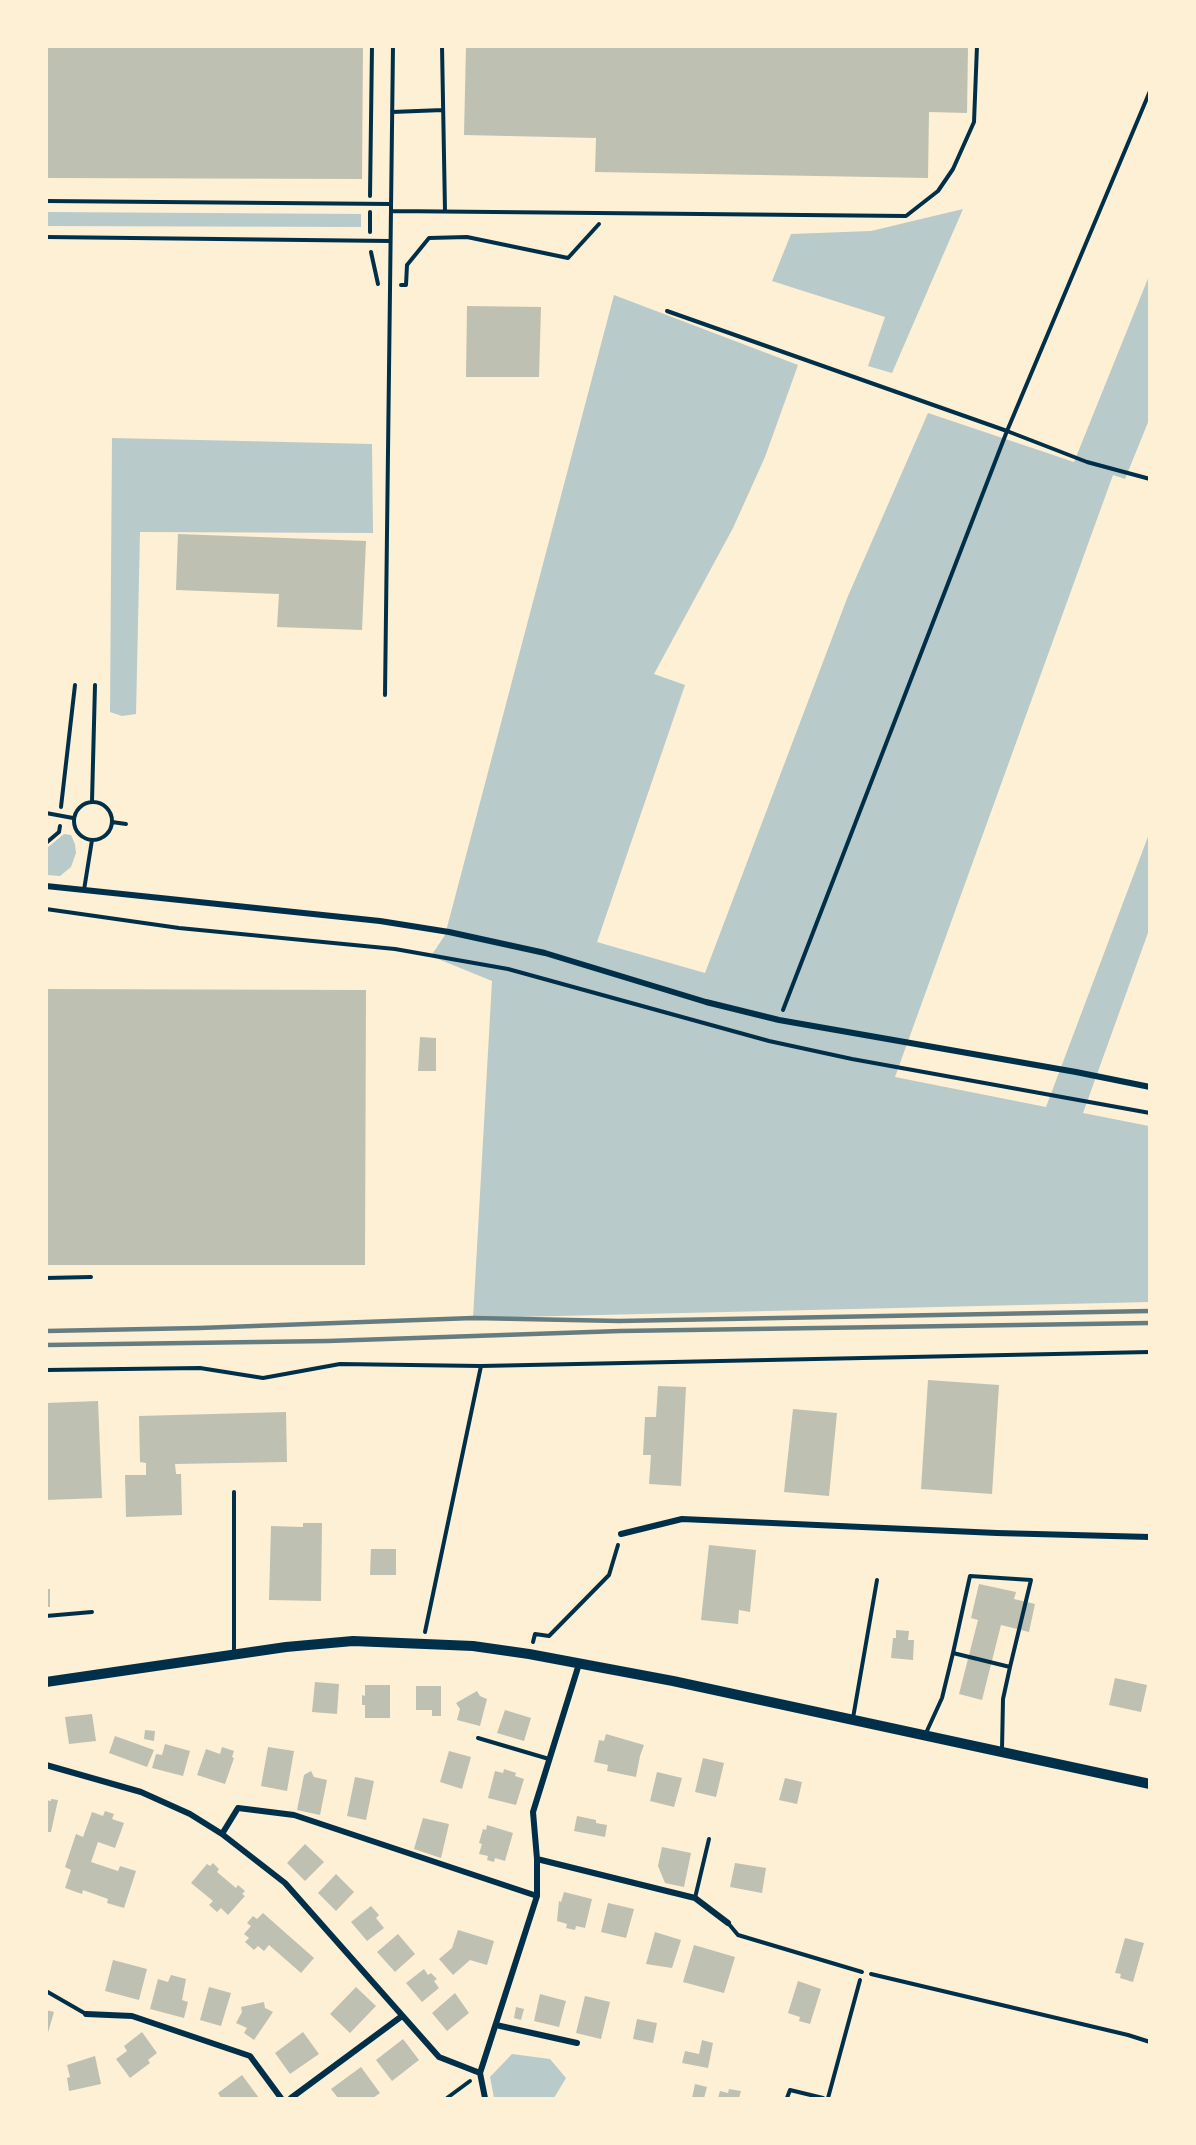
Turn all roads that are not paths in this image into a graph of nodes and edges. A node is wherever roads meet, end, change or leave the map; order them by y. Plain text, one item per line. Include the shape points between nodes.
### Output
1 (393, 46) edge
2 (442, 46) edge
3 (977, 46) edge
4 (443, 110) junction
5 (392, 112) junction
6 (46, 201) edge
7 (391, 204) junction
8 (391, 211) junction
9 (445, 211) junction
10 (46, 237) edge
11 (390, 241) junction
12 (95, 685) dead end
13 (386, 695) dead end
14 (92, 801) junction
15 (46, 813) edge
16 (73, 819) junction
17 (112, 822) junction
18 (126, 824) dead end
19 (92, 840) junction
20 (46, 886) edge
21 (84, 891) junction
22 (1149, 1087) edge
23 (91, 1277) dead end
24 (46, 1278) edge
25 (234, 1492) dead end
26 (621, 1534) road end
27 (1149, 1537) edge
28 (877, 1580) dead end
29 (92, 1612) dead end
30 (46, 1616) edge
31 (953, 1653) junction
32 (234, 1654) junction
33 (579, 1664) junction
34 (1010, 1667) junction
35 (46, 1682) edge
36 (853, 1719) junction
37 (926, 1734) junction
38 (478, 1738) dead end
39 (1002, 1752) junction
40 (550, 1759) junction
41 (46, 1765) edge
42 (1149, 1784) edge
43 (222, 1834) junction
44 (710, 1839) dead end
45 (537, 1859) junction
46 (537, 1896) junction
47 (695, 1898) junction
48 (728, 1923) joint
49 (862, 1972) road end
50 (46, 1991) edge
51 (86, 2014) joint
52 (402, 2016) junction
53 (496, 2025) junction
54 (577, 2043) dead end
55 (480, 2073) junction
56 (281, 2098) edge
57 (291, 2098) edge
58 (485, 2098) edge

1 - 5 lane
2 - 4 lane
3 - 9 lane via 974,122 954,169 938,191 906,216
4 - 5 lane
4 - 9 lane
5 - 7 lane
6 - 7 lane
7 - 8 lane
8 - 9 lane
8 - 11 lane
10 - 11 lane
11 - 13 lane
12 - 14 lane
14 - 16 lane via 76,810
14 - 17 lane via 106,807
15 - 16 lane
16 - 19 lane via 78,833
17 - 18 lane
17 - 19 lane via 105,835
19 - 21 lane
20 - 21 street
21 - 22 street via 380,921 449,932 545,953 779,1020
23 - 24 lane
25 - 32 lane
26 - 27 street via 682,1519
28 - 36 lane
29 - 30 lane
31 - 34 lane
31 - 34 lane via 970,1576 1031,1580
31 - 37 lane via 942,1698
32 - 33 main road via 353,1641 423,1643 473,1646
32 - 35 main road
33 - 36 main road
33 - 40 street
34 - 39 lane via 1003,1699
36 - 37 main road
37 - 39 main road
38 - 40 lane
39 - 42 main road
40 - 45 street via 533,1812
41 - 43 street via 141,1792 190,1814
43 - 46 street via 238,1808 294,1815
43 - 52 street via 285,1883
44 - 47 lane
45 - 46 street
45 - 47 street
46 - 53 street
47 - 48 street
48 - 49 lane via 738,1935
50 - 51 lane
51 - 56 street via 132,2016 250,2056
52 - 55 street via 439,2056
52 - 57 street
53 - 54 street
53 - 55 street
55 - 58 street

